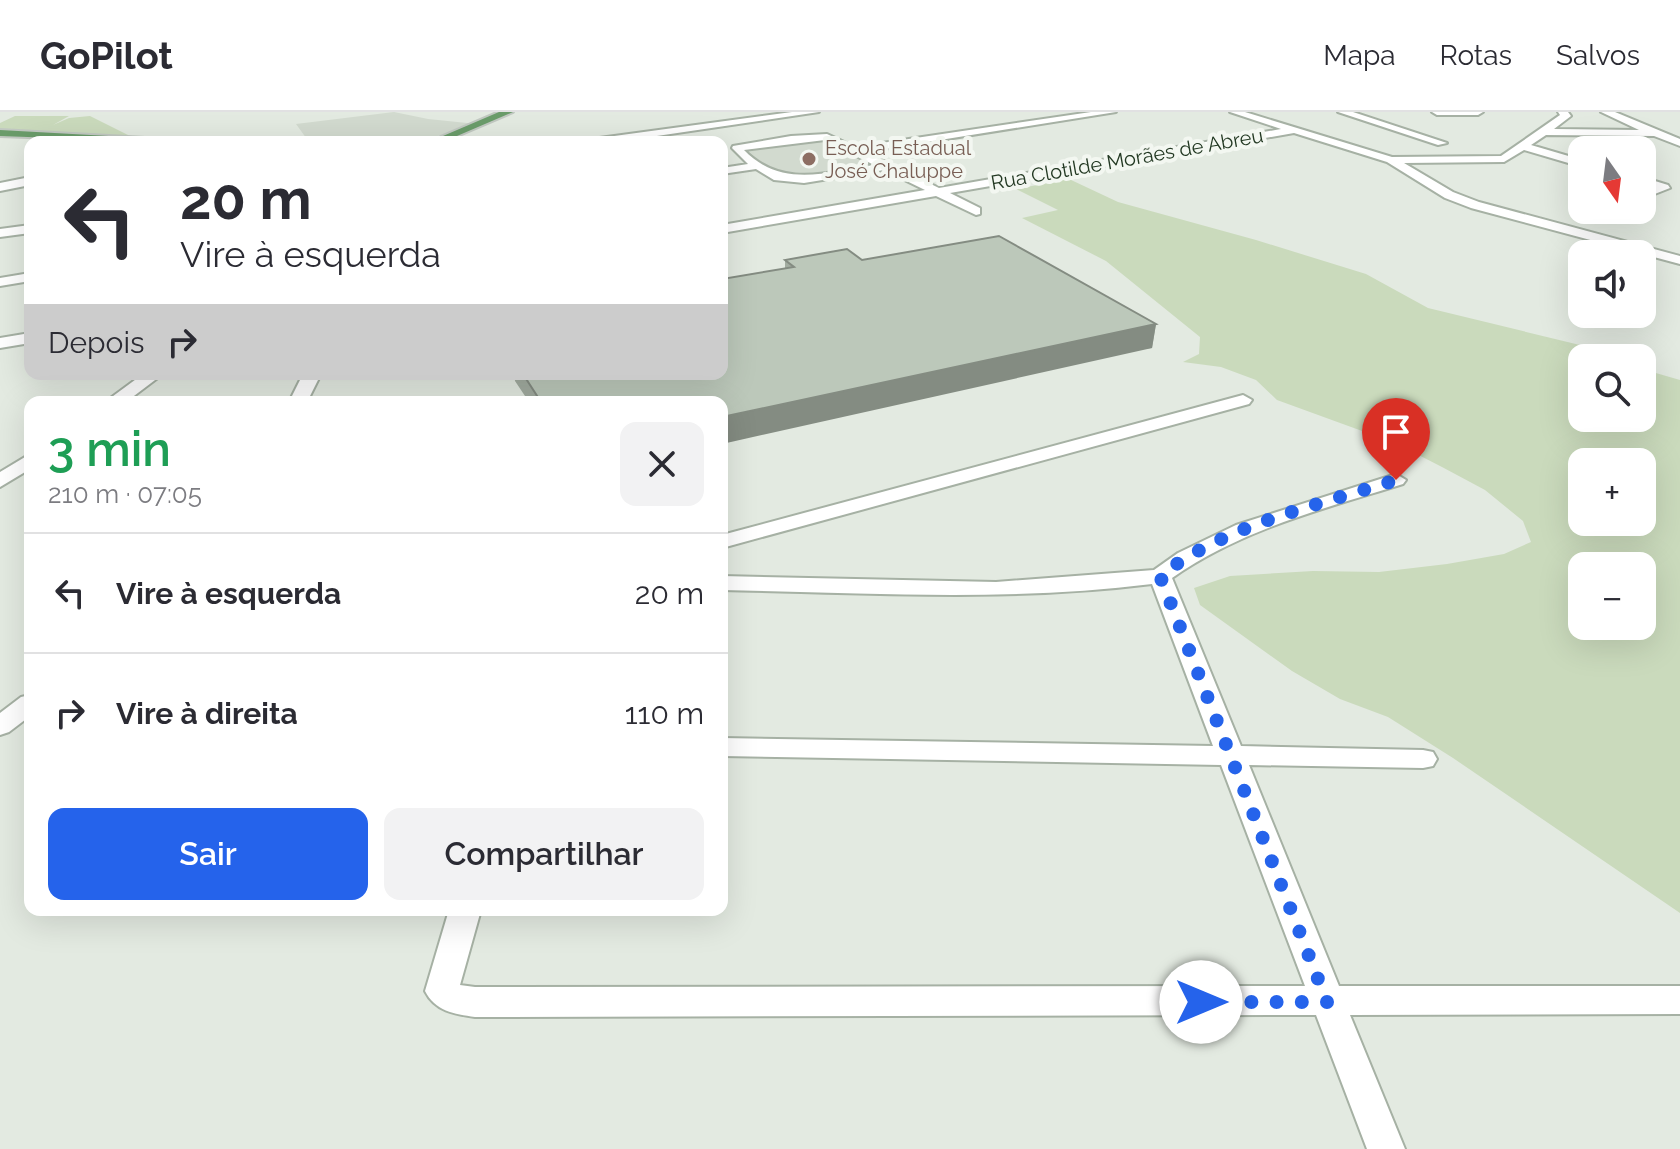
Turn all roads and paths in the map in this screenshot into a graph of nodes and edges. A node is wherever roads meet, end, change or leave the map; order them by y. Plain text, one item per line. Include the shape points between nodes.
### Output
1 (508, 112) edge
2 (737, 112) edge
3 (814, 112) edge
4 (1111, 112) edge
5 (1235, 112) edge
6 (1343, 112) edge
7 (1437, 112) edge
8 (1478, 112) edge
9 (1563, 112) edge
10 (1606, 112) edge
11 (754, 120) junction
12 (1295, 130) junction
13 (1547, 132) junction
14 (0, 133) edge
15 (1657, 135) junction
16 (1680, 135) edge
17 (54, 136) edge
18 (449, 136) edge
19 (636, 136) edge
20 (791, 139) junction
21 (1442, 143) dead end
22 (1680, 143) edge
23 (1522, 146) junction
24 (854, 150) junction
25 (1553, 155) junction
26 (1504, 159) junction
27 (1391, 160) junction
28 (1568, 160) edge
29 (756, 166) junction
30 (886, 166) junction
31 (728, 170) edge
32 (24, 182) edge
33 (0, 187) edge
34 (936, 192) junction
35 (976, 211) dead end
36 (728, 228) edge
37 (24, 230) edge
38 (0, 233) edge
39 (1680, 260) edge
40 (24, 278) edge
41 (0, 282) edge
42 (24, 339) edge
43 (0, 343) edge
44 (145, 380) edge
45 (123, 396) edge
46 (1243, 400) dead end
47 (24, 464) edge
48 (1396, 480) dead end
49 (0, 481) edge
50 (728, 540) edge
51 (1160, 576) junction
52 (728, 583) edge
53 (24, 708) edge
54 (0, 726) edge
55 (728, 747) edge
56 (1231, 757) junction
57 (1423, 759) dead end
58 (463, 916) edge
59 (1680, 1000) edge
60 (1327, 1002) junction
61 (1386, 1149) edge

1 - 18 main road
2 - 11 street
3 - 11 street
4 - 24 street
5 - 12 street
6 - 21 street
7 - 8 street
9 - 13 street via 1566,116
10 - 15 street
11 - 19 street
11 - 20 street
12 - 27 street
12 - 34 street, Rua Clotilde Morães de Abreu
13 - 15 street
13 - 23 street
14 - 17 main road
15 - 16 street
15 - 22 street
20 - 24 street via 827,137
20 - 29 street via 737,148
23 - 25 street
23 - 26 street
24 - 30 street
25 - 26 street
25 - 28 street
26 - 27 street
27 - 39 street via 1475,205
29 - 30 street via 790,180
29 - 31 street
30 - 34 street
32 - 33 street
34 - 35 street
34 - 36 street, Rua Clotilde Morães de Abreu
37 - 38 street
40 - 41 street
42 - 43 street
44 - 45 street
46 - 50 street
47 - 49 street
48 - 51 street via 1244,528 1185,557
51 - 52 street via 1009,588
51 - 56 street
53 - 54 street
55 - 56 street
56 - 57 street
56 - 60 street
58 - 60 street via 442,991 455,1000 475,1002
59 - 60 street
60 - 61 street

